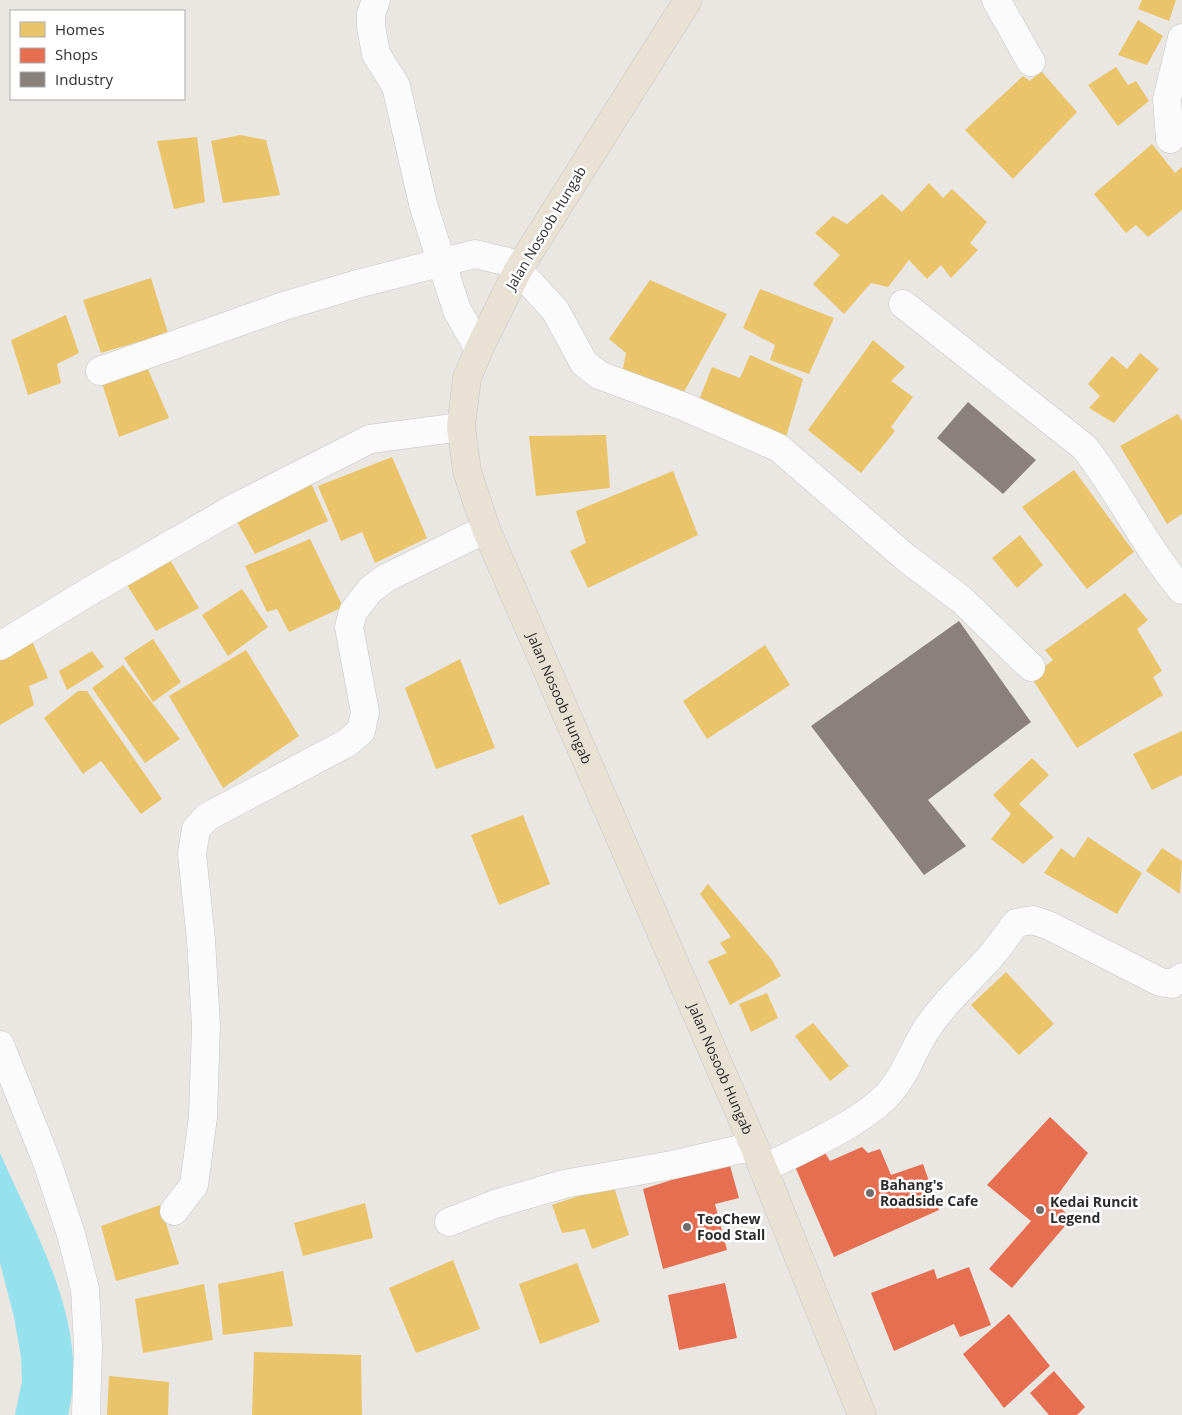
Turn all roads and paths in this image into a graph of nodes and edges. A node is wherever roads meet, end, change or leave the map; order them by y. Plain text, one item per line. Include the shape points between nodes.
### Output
1 (376, 0) edge
2 (688, 0) edge
3 (996, 0) edge
4 (1182, 38) edge
5 (1031, 62) dead end
6 (1170, 139) dead end
7 (442, 264) junction
8 (518, 270) junction
9 (903, 304) dead end
10 (478, 349) junction
11 (100, 370) dead end
12 (461, 427) junction
13 (486, 529) junction
14 (1182, 590) edge
15 (0, 646) edge
16 (1031, 667) dead end
17 (1182, 977) edge
18 (0, 1048) edge
19 (759, 1157) junction
20 (174, 1211) dead end
21 (449, 1222) dead end
22 (86, 1415) edge
23 (862, 1415) edge

1 - 7 street via 371,26 376,54 396,86 423,204
2 - 8 main road, Jalan Nosoob Hungab
3 - 5 street
4 - 6 street via 1167,99
7 - 8 street via 475,254 508,262
7 - 10 street via 457,310
7 - 11 street via 284,306
8 - 10 main road, Jalan Nosoob Hungab
8 - 16 street via 555,310 584,363 599,376 780,448 905,558 962,600
9 - 14 street via 1084,447 1165,570
10 - 12 main road, Jalan Nosoob Hungab via 467,378
12 - 13 main road, Jalan Nosoob Hungab via 467,471
12 - 15 street via 370,439 222,515
13 - 19 main road, Jalan Nosoob Hungab
13 - 20 street via 386,578 370,590 353,612 349,627 365,712 360,731 347,743 207,817 196,829 192,854 206,1026 203,1117 194,1184
17 - 19 street via 1172,984 1160,982 1050,926 1033,920 1016,923 931,1023 904,1073 889,1093 854,1119
18 - 22 street via 47,1162 86,1289
19 - 21 street via 672,1165 564,1184 495,1204
19 - 23 main road, Jalan Nosoob Hungab

